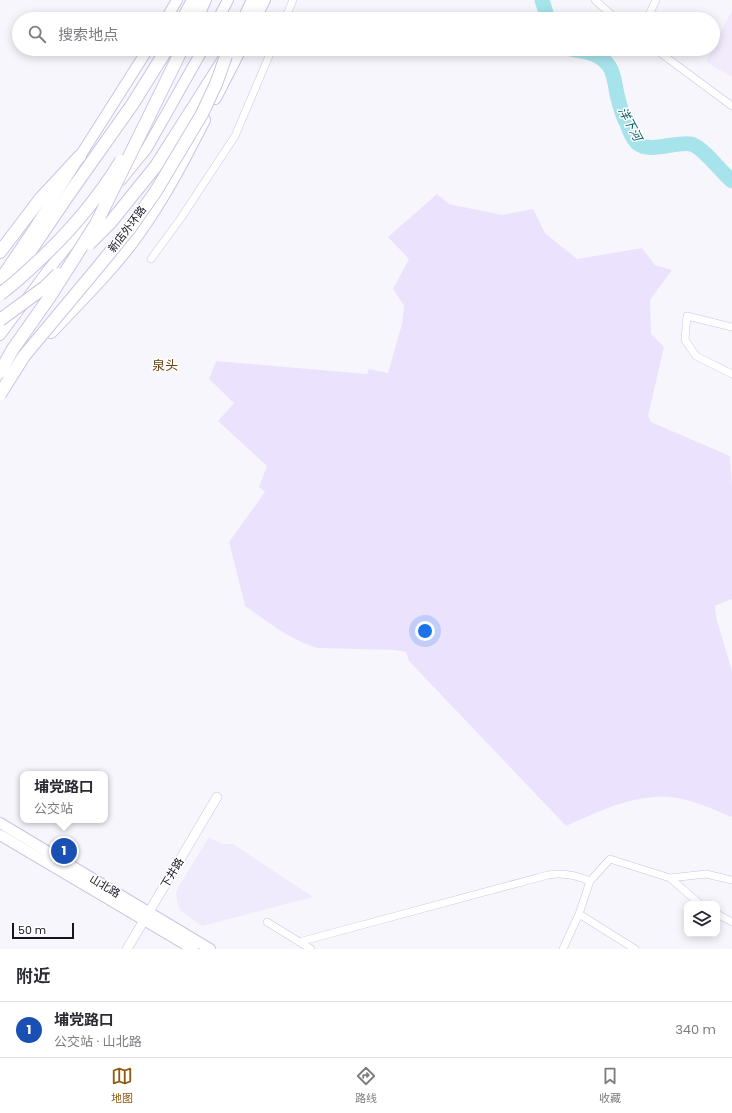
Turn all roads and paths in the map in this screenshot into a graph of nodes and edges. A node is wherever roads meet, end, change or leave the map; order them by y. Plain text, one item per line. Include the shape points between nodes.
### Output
1 (177, 0) edge
2 (193, 0) edge
3 (205, 0) edge
4 (228, 0) edge
5 (253, 0) edge
6 (264, 0) edge
7 (293, 0) edge
8 (595, 0) edge
9 (656, 0) edge
10 (170, 12) edge
11 (187, 12) edge
12 (199, 12) edge
13 (222, 12) edge
14 (247, 12) edge
15 (258, 12) edge
16 (288, 12) edge
17 (608, 12) edge
18 (650, 12) edge
19 (144, 56) edge
20 (163, 56) edge
21 (179, 56) edge
22 (199, 56) edge
23 (226, 56) edge
24 (227, 56) edge
25 (236, 56) edge
26 (269, 56) edge
27 (664, 56) edge
28 (157, 100) junction
29 (732, 106) edge
30 (80, 156) junction
31 (0, 252) edge
32 (151, 259) dead end
33 (0, 279) edge
34 (0, 295) edge
35 (0, 320) edge
36 (732, 327) edge
37 (51, 332) joint
38 (0, 335) edge
39 (0, 372) edge
40 (732, 374) edge
41 (0, 383) edge
42 (0, 394) edge
43 (217, 797) dead end
44 (0, 823) edge
45 (0, 835) edge
46 (670, 878) junction
47 (732, 880) edge
48 (590, 881) junction
49 (697, 901) edge
50 (579, 914) junction
51 (146, 916) junction
52 (720, 916) edge
53 (267, 922) dead end
54 (732, 922) edge
55 (299, 942) junction
56 (127, 949) edge
57 (193, 949) edge
58 (210, 949) edge
59 (311, 949) edge
60 (563, 949) edge
61 (635, 949) edge

1 - 10 main road
2 - 11 highway
3 - 12 highway
4 - 13 main road
5 - 14 highway
6 - 15 highway
7 - 16 street
8 - 17 street
9 - 18 street
19 - 30 main road
20 - 34 highway via 132,105
21 - 28 highway
22 - 38 main road via 147,148 49,269
23 - 35 highway, bridge via 156,166 110,223 45,286
24 - 42 highway, 新店外环路, bridge via 202,114 156,191 121,239 24,356
25 - 37 highway via 158,205 111,268
26 - 32 street via 232,140
27 - 29 street
28 - 34 highway, bridge via 118,165 86,211 49,251
28 - 39 highway, bridge via 96,224
30 - 31 highway via 41,198
30 - 33 main road
36 - 40 street via 687,316 685,340 696,356
37 - 41 main road
43 - 51 street, 下井路
44 - 51 main road, 山北路
45 - 51 main road, 山北路
46 - 47 street via 706,874
46 - 48 street via 610,859
46 - 49 street
48 - 50 street
48 - 55 street via 572,875 548,875
50 - 60 street
50 - 61 street
51 - 56 street, 下井路
51 - 57 main road, 山北路
51 - 58 main road, 山北路
52 - 54 street
53 - 55 street
55 - 59 street

